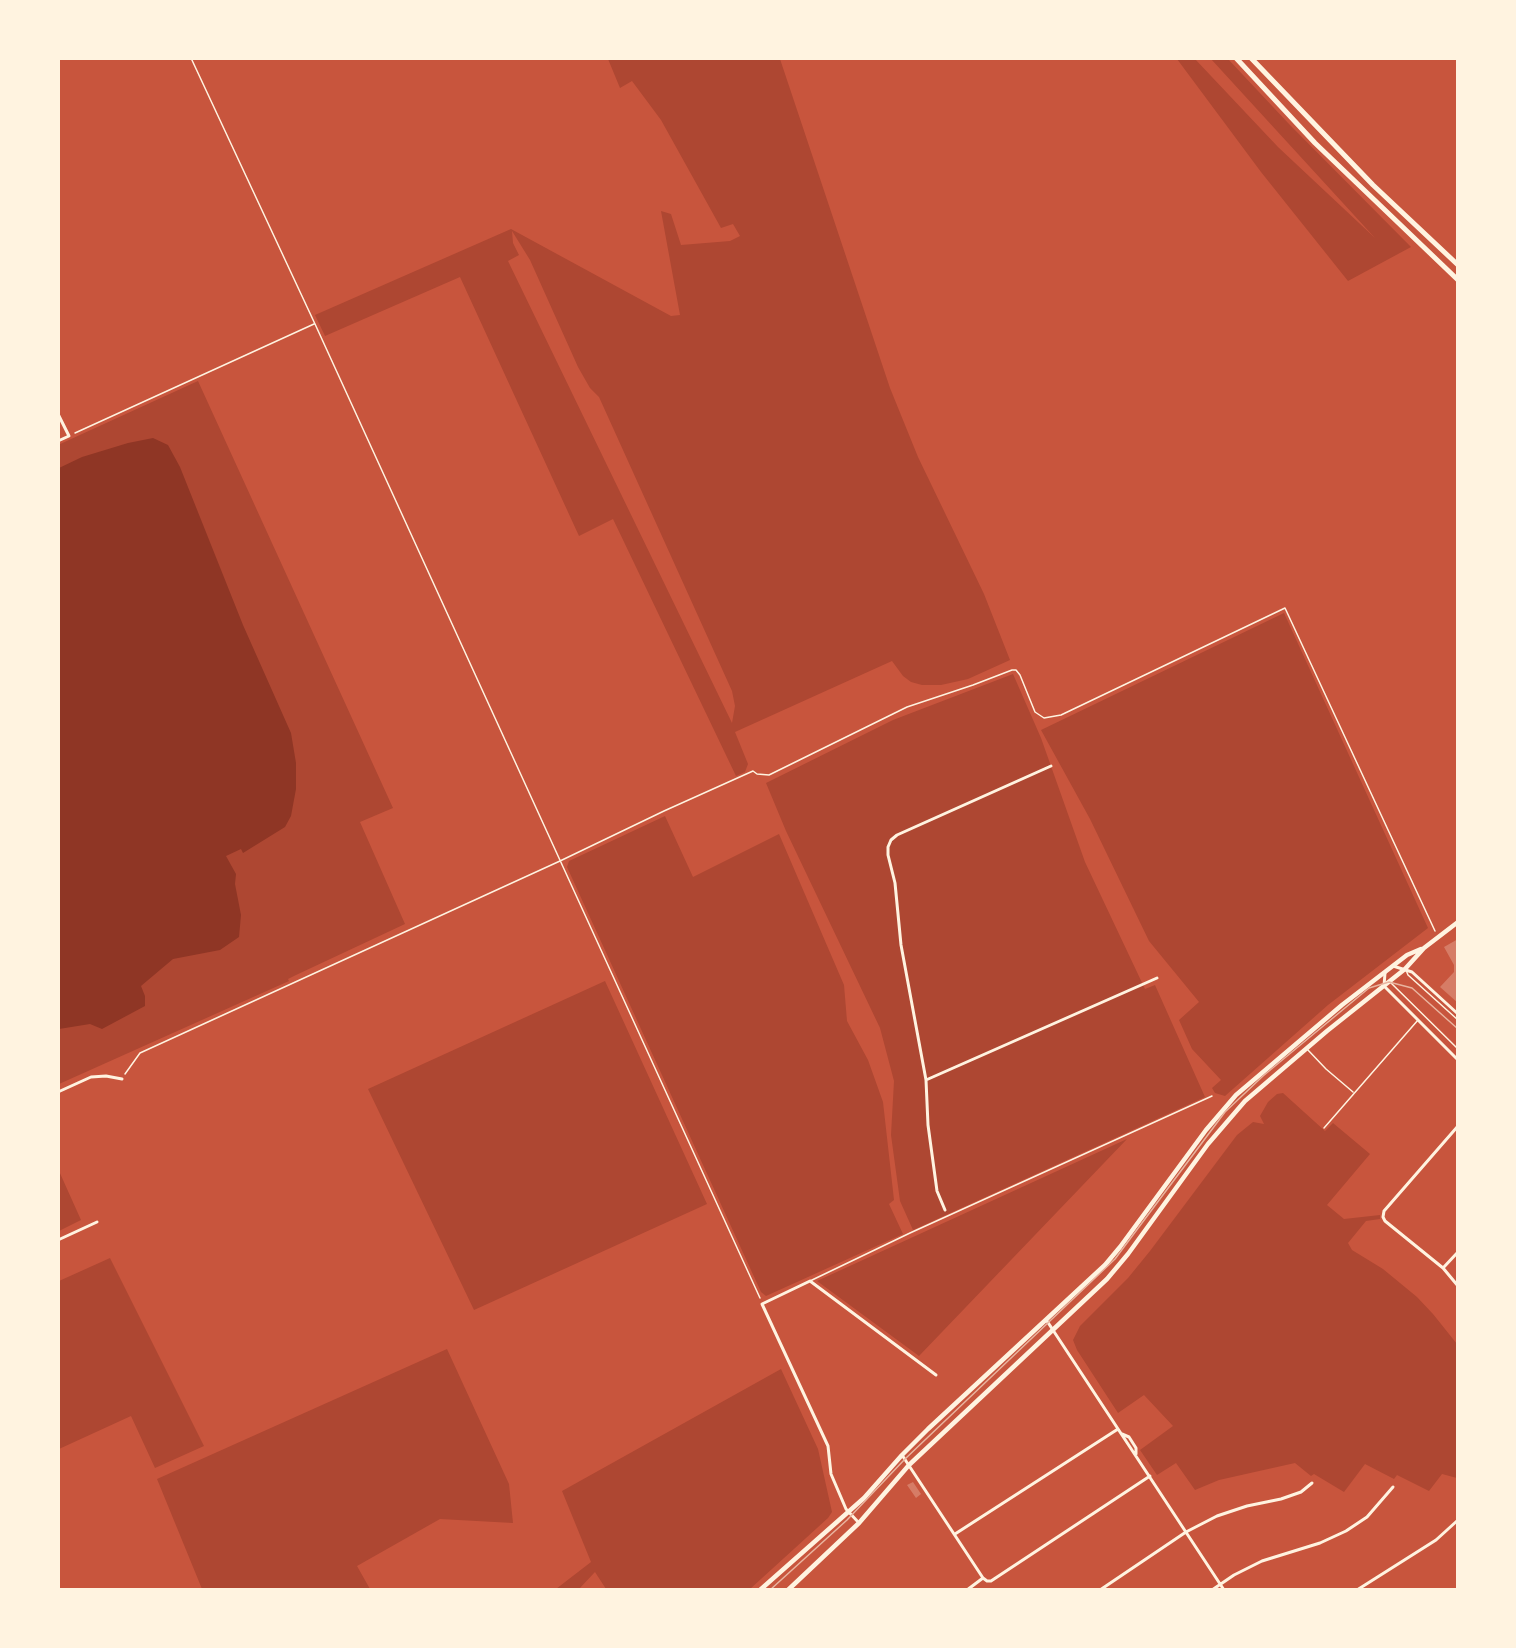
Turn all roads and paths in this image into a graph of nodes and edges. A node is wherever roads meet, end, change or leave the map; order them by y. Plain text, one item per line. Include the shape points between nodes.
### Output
1 (191, 58) edge
2 (1236, 58) edge
3 (1251, 58) edge
4 (1458, 265) edge
5 (1458, 280) edge
6 (315, 324) junction
7 (58, 414) edge
8 (69, 436) junction
9 (58, 441) edge
10 (1051, 766) dead end
11 (560, 861) junction
12 (1458, 922) edge
13 (1439, 936) junction
14 (1424, 948) junction
15 (1407, 955) junction
16 (1392, 966) junction
17 (1405, 969) junction
18 (1386, 971) junction
19 (1157, 978) dead end
20 (1389, 982) junction
21 (1384, 986) junction
22 (1458, 1014) edge
23 (1419, 1019) junction
24 (1458, 1020) edge
25 (1307, 1048) junction
26 (1458, 1049) edge
27 (1458, 1060) edge
28 (122, 1079) joint
29 (926, 1080) junction
30 (58, 1092) edge
31 (1353, 1092) junction
32 (1212, 1096) dead end
33 (1458, 1126) edge
34 (1323, 1128) dead end
35 (945, 1210) dead end
36 (96, 1222) dead end
37 (58, 1240) edge
38 (1458, 1252) edge
39 (1443, 1269) junction
40 (810, 1281) junction
41 (1458, 1286) edge
42 (762, 1304) junction
43 (1046, 1320) junction
44 (1052, 1329) junction
45 (936, 1375) dead end
46 (1118, 1428) junction
47 (902, 1455) junction
48 (909, 1465) junction
49 (1150, 1476) junction
50 (1312, 1483) dead end
51 (1393, 1487) dead end
52 (848, 1513) junction
53 (1458, 1520) edge
54 (859, 1523) junction
55 (1186, 1533) junction
56 (955, 1534) junction
57 (983, 1578) junction
58 (1220, 1584) junction
59 (760, 1590) edge
60 (788, 1590) edge
61 (967, 1590) edge
62 (1100, 1590) edge
63 (1212, 1590) edge
64 (1224, 1590) edge
65 (1357, 1590) edge

1 - 6 path
2 - 5 highway via 1315,143
3 - 4 highway via 1373,185
6 - 8 path
6 - 11 path
7 - 8 street
8 - 9 street
10 - 29 street via 891,840 888,855 901,945
11 - 13 path via 753,771 769,775 935,696 1016,670 1035,712 1044,718 1061,716 1285,608
11 - 28 path via 140,1053
11 - 42 path
12 - 13 main road
13 - 14 main road
14 - 15 main road
14 - 17 main road
15 - 16 main road
15 - 17 lane
16 - 17 street
16 - 18 main road
17 - 20 main road
17 - 22 street
17 - 24 lane
18 - 21 street
18 - 43 main road via 1236,1095 1105,1265
19 - 29 street
20 - 21 main road
20 - 26 lane
21 - 23 street
21 - 25 main road
23 - 27 street
23 - 31 lane
25 - 31 lane
25 - 44 main road via 1230,1117 1128,1254 1107,1279
28 - 30 street via 91,1077
29 - 35 street via 937,1191
31 - 34 lane
32 - 40 lane
33 - 39 street via 1384,1211 1385,1221
36 - 37 street
38 - 39 street
39 - 41 street
40 - 42 street
40 - 45 street
42 - 52 street via 828,1446 831,1474
43 - 44 street
43 - 47 main road
44 - 46 street
44 - 48 main road
46 - 49 street via 1129,1437
46 - 56 street
47 - 48 street
47 - 52 main road
48 - 54 main road
48 - 56 street
49 - 55 street
49 - 57 street via 991,1581
50 - 55 street via 1281,1499 1217,1515
51 - 58 street via 1367,1517 1347,1531 1262,1562
52 - 54 street
52 - 59 main road
53 - 65 street via 1436,1540
54 - 60 main road
55 - 58 street
55 - 62 street
56 - 57 street
57 - 61 street
58 - 63 street
58 - 64 street

